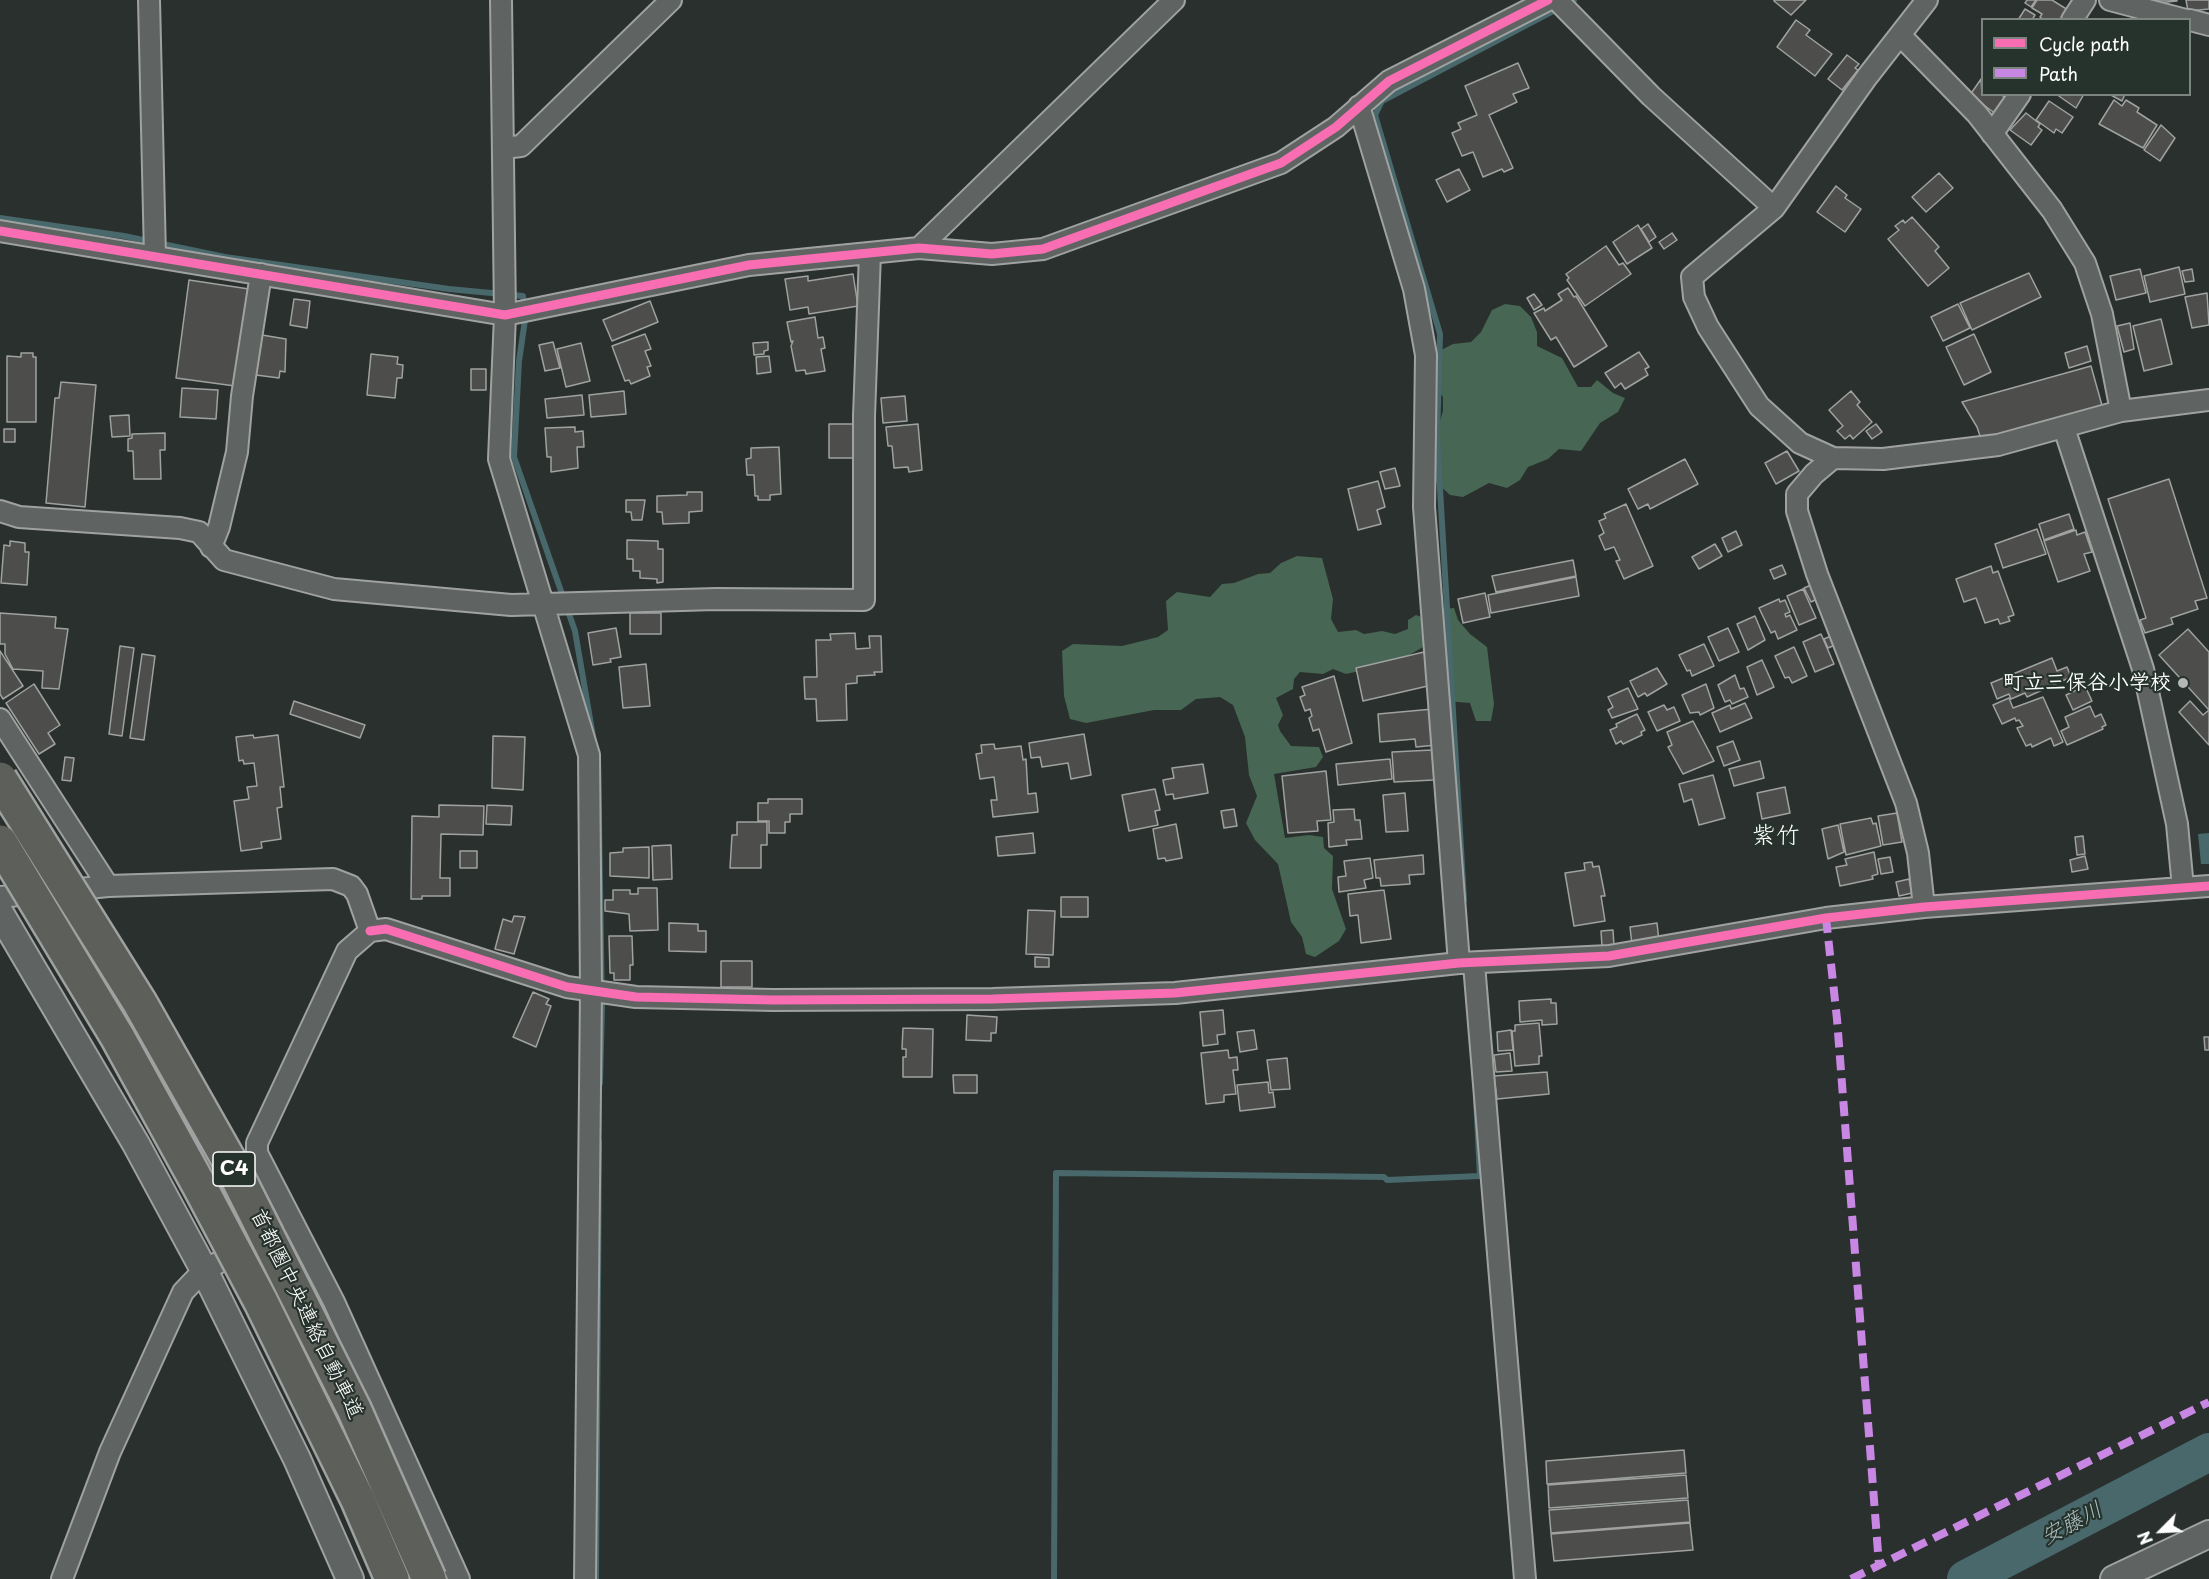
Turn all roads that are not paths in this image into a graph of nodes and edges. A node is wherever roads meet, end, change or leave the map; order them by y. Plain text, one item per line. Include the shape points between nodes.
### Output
1 (149, 0) edge
2 (501, 0) edge
3 (670, 0) edge
4 (1174, 0) edge
5 (1548, 0) edge
6 (1557, 0) edge
7 (1927, 0) edge
8 (2085, 0) edge
9 (2110, 0) edge
10 (2073, 18) edge
11 (2180, 18) edge
12 (2191, 21) edge
13 (2209, 25) edge
14 (1900, 35) junction
15 (2019, 96) edge
16 (1359, 106) junction
17 (1992, 134) junction
18 (504, 148) junction
19 (1774, 208) junction
20 (0, 231) edge
21 (919, 248) junction
22 (870, 253) junction
23 (155, 256) junction
24 (261, 274) junction
25 (505, 315) junction
26 (2209, 400) edge
27 (2121, 411) junction
28 (2064, 428) junction
29 (1833, 459) junction
30 (0, 511) edge
31 (211, 548) junction
32 (544, 603) junction
33 (0, 719) edge
34 (0, 779) edge
35 (0, 842) edge
36 (108, 886) junction
37 (2209, 886) edge
38 (2183, 888) junction
39 (0, 897) edge
40 (1924, 908) junction
41 (0, 913) edge
42 (370, 931) junction
43 (1467, 963) junction
44 (591, 990) junction
45 (295, 1224) junction
46 (204, 1270) junction
47 (2209, 1534) edge
48 (62, 1579) edge
49 (350, 1579) edge
50 (392, 1579) edge
51 (429, 1579) edge
52 (459, 1579) edge
53 (585, 1579) edge
54 (1525, 1579) edge
55 (2114, 1579) edge

1 - 23 street
2 - 18 street
3 - 18 street via 521,146
4 - 21 street
5 - 16 street via 1389,81
6 - 19 street via 1651,96
7 - 14 street
8 - 10 street
9 - 11 street
12 - 13 street
14 - 17 street
14 - 19 street
15 - 17 street
16 - 21 street via 1336,127 1281,163 1043,249 992,254
16 - 43 street via 1414,290 1426,355 1424,507
17 - 27 street via 2052,210 2085,263 2102,314
18 - 25 street
19 - 29 street via 1692,277 1694,297 1708,327 1759,406 1800,443
20 - 23 street
21 - 22 street
22 - 25 street via 749,265
22 - 32 street via 864,416 864,600
23 - 24 street
24 - 25 street
24 - 31 street via 237,452
25 - 32 street via 499,459
26 - 27 street
27 - 28 street
28 - 29 street via 1998,445 1926,456
28 - 38 street via 2143,669 2175,813
29 - 40 street via 1797,494 1797,511 1817,574 1906,802 1918,853
30 - 31 street via 19,517 180,528 198,532
31 - 32 street via 224,560 334,589 511,605
32 - 44 street via 589,755
33 - 36 street
34 - 51 highway, 首都圏中央連絡自動車道 / C4, bridge via 140,1003 230,1162 354,1409
35 - 50 highway, 首都圏中央連絡自動車道 / C4, bridge via 118,1038 206,1198 358,1500
36 - 39 street
36 - 42 street via 333,879 351,886
37 - 38 street
38 - 40 street
40 - 43 street via 1826,918 1609,956
41 - 46 street via 125,1124
42 - 44 street via 386,929 567,987
42 - 45 street via 347,951 256,1143 257,1153
43 - 44 street via 1175,993 993,999 647,998
43 - 54 street
44 - 53 street
45 - 46 street
45 - 52 street
46 - 48 street via 183,1292 110,1452
46 - 49 street via 292,1448
47 - 55 street

